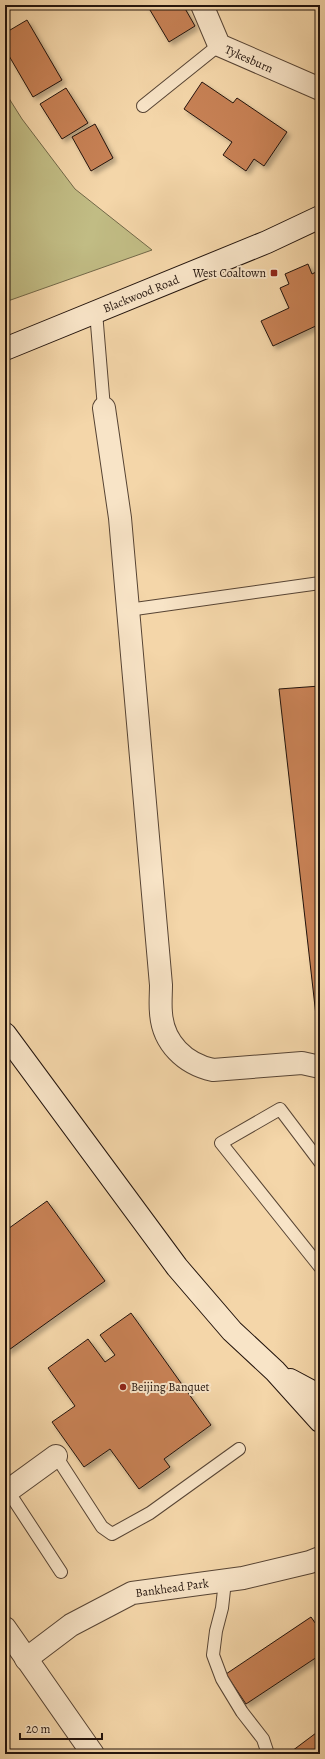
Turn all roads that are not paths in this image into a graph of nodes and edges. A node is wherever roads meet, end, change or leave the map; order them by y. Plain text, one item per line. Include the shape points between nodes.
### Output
1 (202, 5) edge
2 (219, 45) junction
3 (320, 89) edge
4 (143, 106) dead end
5 (320, 217) edge
6 (96, 312) junction
7 (5, 349) edge
8 (104, 408) joint
9 (320, 583) edge
10 (128, 610) junction
11 (8, 1045) edge
12 (320, 1067) edge
13 (320, 1162) edge
14 (320, 1266) edge
15 (275, 1371) junction
16 (320, 1396) edge
17 (320, 1421) edge
18 (239, 1449) dead end
19 (56, 1456) joint
20 (6, 1492) edge
21 (320, 1547) edge
22 (320, 1558) edge
23 (288, 1568) junction
24 (62, 1572) dead end
25 (225, 1581) junction
26 (5, 1628) edge
27 (26, 1659) junction
28 (94, 1754) edge
29 (268, 1754) edge

1 - 2 street, Tykesburn
2 - 3 street, Tykesburn
2 - 4 lane
5 - 6 street, Blackwood Road via 267,242
6 - 7 street, Blackwood Road
6 - 8 lane
8 - 10 street via 120,518
9 - 10 lane
10 - 12 street via 162,985 161,1014 165,1033 174,1049 200,1067 213,1070 302,1063
11 - 15 street via 177,1267 232,1331
13 - 14 lane via 280,1109 221,1143
15 - 16 street
15 - 17 street
18 - 19 lane via 150,1514 112,1534 102,1527
19 - 20 street
20 - 24 lane
21 - 23 street, Bankhead Park
22 - 23 street, Bankhead Park
23 - 25 street, Bankhead Park
25 - 27 street, Bankhead Park via 132,1593 71,1625
25 - 29 lane via 213,1655 222,1679 242,1712 263,1739
26 - 27 street
27 - 28 street

